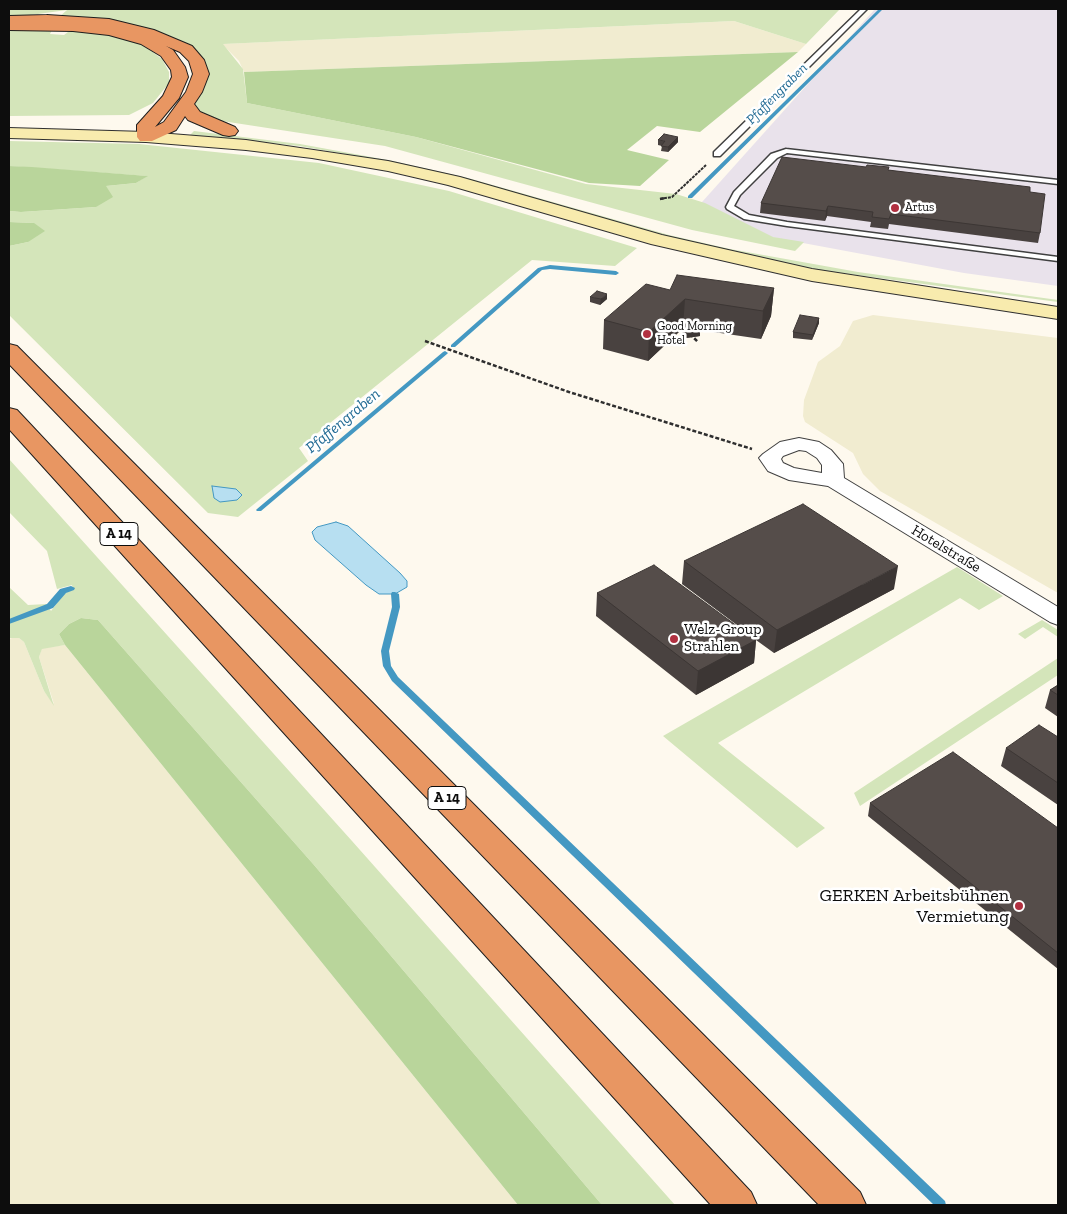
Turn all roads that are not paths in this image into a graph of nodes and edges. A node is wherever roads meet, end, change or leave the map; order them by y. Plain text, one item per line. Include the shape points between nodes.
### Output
1 (864, 9) edge
2 (9, 20) edge
3 (9, 26) edge
4 (186, 105) junction
5 (9, 122) edge
6 (170, 126) junction
7 (146, 131) junction
8 (229, 131) junction
9 (9, 134) edge
10 (717, 154) road end
11 (1058, 182) edge
12 (1058, 259) edge
13 (1058, 298) edge
14 (1058, 313) edge
15 (9, 351) edge
16 (9, 415) edge
17 (834, 481) junction
18 (1058, 616) edge
19 (737, 1205) edge
20 (846, 1205) edge

1 - 10 lane
2 - 4 highway via 47,19 108,24 171,41 191,54 201,74
3 - 7 highway via 88,27 132,36 158,46 173,59 180,77 171,98
4 - 6 highway
4 - 8 highway via 194,116
5 - 7 main road
6 - 7 highway
6 - 8 main road
7 - 9 main road
7 - 14 main road via 388,166 726,257 898,290
8 - 13 main road via 416,162 626,219 818,262
11 - 12 lane via 786,151 779,152 768,162 737,194 730,207 739,214 772,222
15 - 20 highway, A 14
16 - 19 highway, A 14
17 - 17 street, Hotelstraße via 832,464 812,446 787,446 770,458 775,467 789,474
17 - 18 street, Hotelstraße

